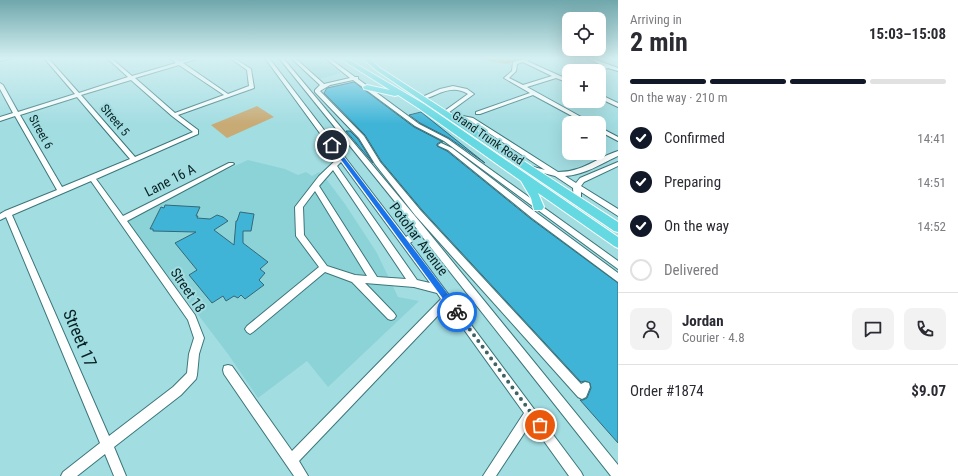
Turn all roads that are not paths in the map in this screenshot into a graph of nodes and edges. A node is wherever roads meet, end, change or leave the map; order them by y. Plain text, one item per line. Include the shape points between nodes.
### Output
1 (66, 80) edge
2 (123, 80) edge
3 (136, 80) edge
4 (205, 80) edge
5 (251, 80) edge
6 (284, 80) edge
7 (299, 80) edge
8 (318, 80) edge
9 (347, 80) edge
10 (359, 80) edge
11 (378, 80) edge
12 (395, 80) edge
13 (510, 80) edge
14 (544, 80) edge
15 (0, 84) edge
16 (324, 86) junction
17 (367, 86) junction
18 (522, 87) junction
19 (79, 94) junction
20 (534, 94) junction
21 (228, 96) junction
22 (406, 97) junction
23 (423, 98) junction
24 (606, 99) edge
25 (617, 104) edge
26 (478, 113) dead end
27 (18, 114) junction
28 (446, 114) junction
29 (174, 115) junction
30 (576, 116) edge
31 (0, 119) edge
32 (606, 133) edge
33 (617, 139) edge
34 (441, 145) dead end
35 (618, 153) edge
36 (342, 158) junction
37 (135, 160) junction
38 (231, 164) dead end
39 (618, 164) edge
40 (334, 166) junction
41 (524, 172) junction
42 (558, 174) junction
43 (92, 178) junction
44 (315, 185) junction
45 (577, 186) junction
46 (61, 191) junction
47 (577, 201) junction
48 (533, 209) junction
49 (618, 212) edge
50 (4, 215) edge
51 (121, 220) junction
52 (618, 228) edge
53 (422, 230) junction
54 (405, 242) junction
55 (618, 243) edge
56 (618, 266) edge
57 (324, 268) junction
58 (618, 278) edge
59 (355, 279) junction
60 (375, 281) junction
61 (414, 283) junction
62 (444, 294) junction
63 (391, 316) dead end
64 (250, 329) dead end
65 (228, 370) dead end
66 (585, 387) dead end
67 (531, 413) junction
68 (107, 444) junction
69 (291, 461) junction
70 (67, 476) edge
71 (120, 476) edge
72 (302, 476) edge
73 (489, 476) edge
74 (577, 476) edge
75 (618, 476) edge

1 - 19 street, Street 5
2 - 19 street
3 - 29 street
4 - 21 street
5 - 21 street via 252,88
6 - 36 street, Potohar Avenue
7 - 53 street, Potohar Avenue
8 - 16 street
9 - 16 street
10 - 17 street
11 - 22 highway, Grand Trunk Road
12 - 23 highway, Grand Trunk Road
13 - 18 street
14 - 18 street
15 - 27 street, Street 6
16 - 66 street via 317,91 362,137 377,163 418,213 582,393
17 - 22 highway
17 - 48 street via 417,125 446,140
18 - 20 street
19 - 27 street
19 - 37 street, Street 5
20 - 26 street
20 - 30 street
21 - 29 street
22 - 41 highway, Grand Trunk Road
23 - 28 highway, Grand Trunk Road
23 - 28 street via 451,87 471,94
24 - 25 street
27 - 31 street
27 - 46 street, Street 6
28 - 41 highway, Grand Trunk Road
28 - 42 street via 471,119
29 - 37 street via 196,133
32 - 33 street
34 - 48 street
35 - 42 street via 579,172
36 - 40 street
36 - 54 street, Potohar Avenue
37 - 43 street
38 - 51 street, Lane 16 A
39 - 45 street via 582,180
40 - 44 street
40 - 61 street
41 - 42 street
41 - 47 highway, Grand Trunk Road
41 - 48 highway via 536,198
41 - 55 highway, Grand Trunk Road
42 - 45 street
43 - 46 street
43 - 51 street, Street 18
44 - 57 street via 299,207 300,236
44 - 60 street
45 - 47 street
45 - 49 street
46 - 50 street
47 - 52 highway, Grand Trunk Road
48 - 56 street
48 - 58 street
50 - 68 street, Street 17
51 - 68 street, Street 18 via 192,318 199,338 192,375 177,391
53 - 54 street
53 - 75 street, Potohar Avenue
54 - 62 street, Potohar Avenue
57 - 59 street
57 - 64 street
59 - 60 street
59 - 63 street
60 - 61 street
61 - 62 street
62 - 67 street, Potohar Avenue
62 - 69 street
65 - 69 street
67 - 73 street
67 - 74 street, Potohar Avenue
68 - 70 street, Street 18
68 - 71 street, Street 17
69 - 72 street

